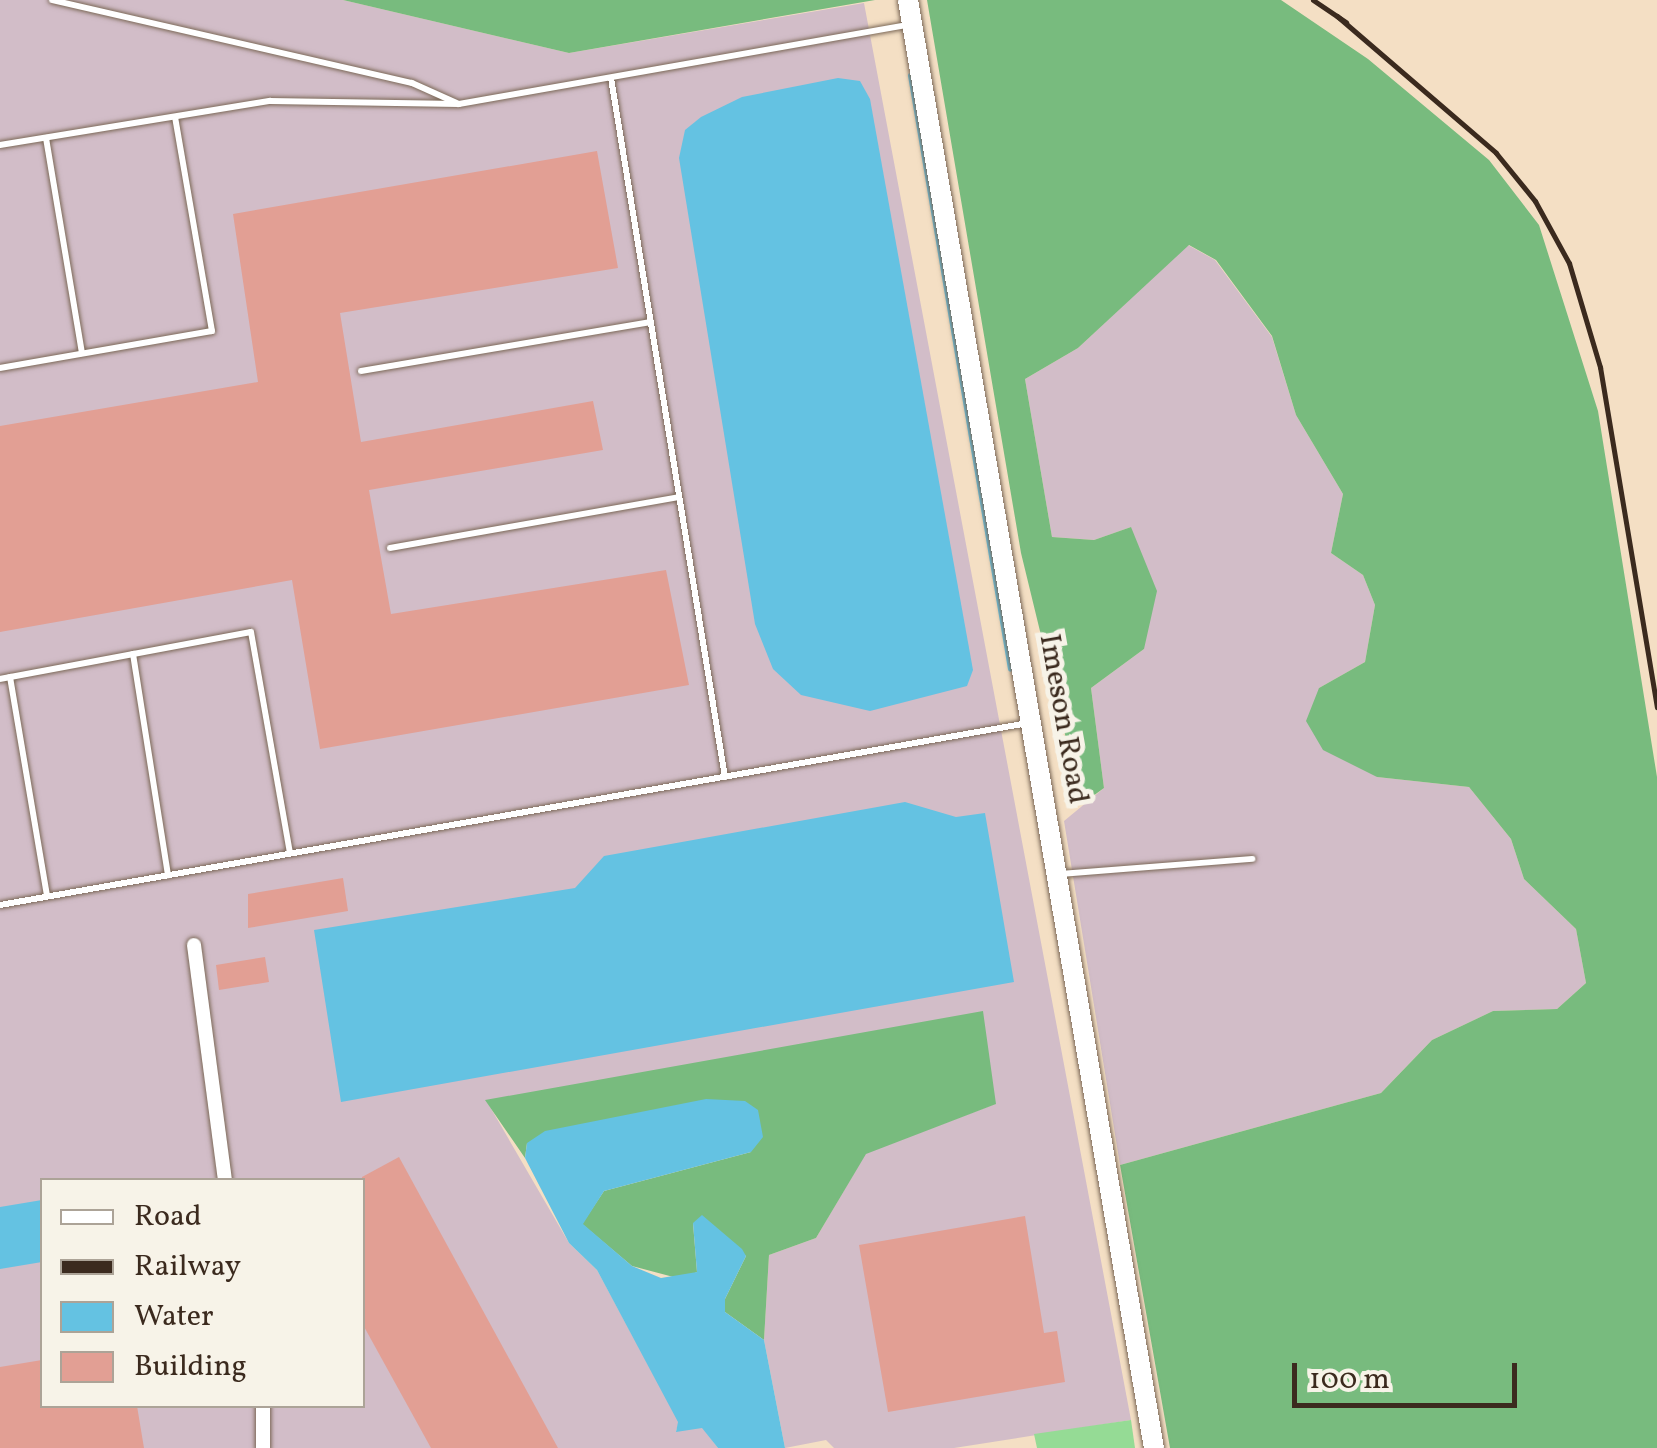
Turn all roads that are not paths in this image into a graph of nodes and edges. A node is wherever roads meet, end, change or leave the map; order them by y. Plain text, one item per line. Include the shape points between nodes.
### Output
1 (52, 0) edge
2 (908, 0) edge
3 (912, 24) junction
4 (612, 78) junction
5 (458, 104) junction
6 (176, 117) junction
7 (46, 138) junction
8 (0, 146) edge
9 (651, 322) junction
10 (82, 354) junction
11 (0, 368) edge
12 (361, 371) dead end
13 (679, 497) junction
14 (390, 548) dead end
15 (133, 654) junction
16 (10, 678) junction
17 (0, 680) edge
18 (1033, 722) junction
19 (724, 776) junction
20 (290, 853) junction
21 (1252, 859) dead end
22 (1059, 874) junction
23 (168, 875) junction
24 (47, 896) junction
25 (0, 904) edge
26 (194, 945) dead end
27 (225, 1178) edge
28 (263, 1408) edge
29 (263, 1448) edge
30 (1154, 1448) edge

1 - 5 lane via 412,83
2 - 3 street, Imeson Road
3 - 4 lane
3 - 18 street, Imeson Road
4 - 5 lane
4 - 9 lane
5 - 6 lane via 314,98
6 - 7 lane
6 - 10 lane via 212,331
7 - 8 lane
7 - 10 lane
9 - 12 lane
9 - 13 lane
10 - 11 lane
13 - 14 lane
13 - 19 lane
15 - 16 lane
15 - 20 lane via 251,632
15 - 23 lane
16 - 17 lane
16 - 24 lane
18 - 19 lane
18 - 22 street, Imeson Road
19 - 20 lane
20 - 23 lane
21 - 22 lane
22 - 30 street, Imeson Road
23 - 24 lane
24 - 25 lane
26 - 27 street
28 - 29 street

